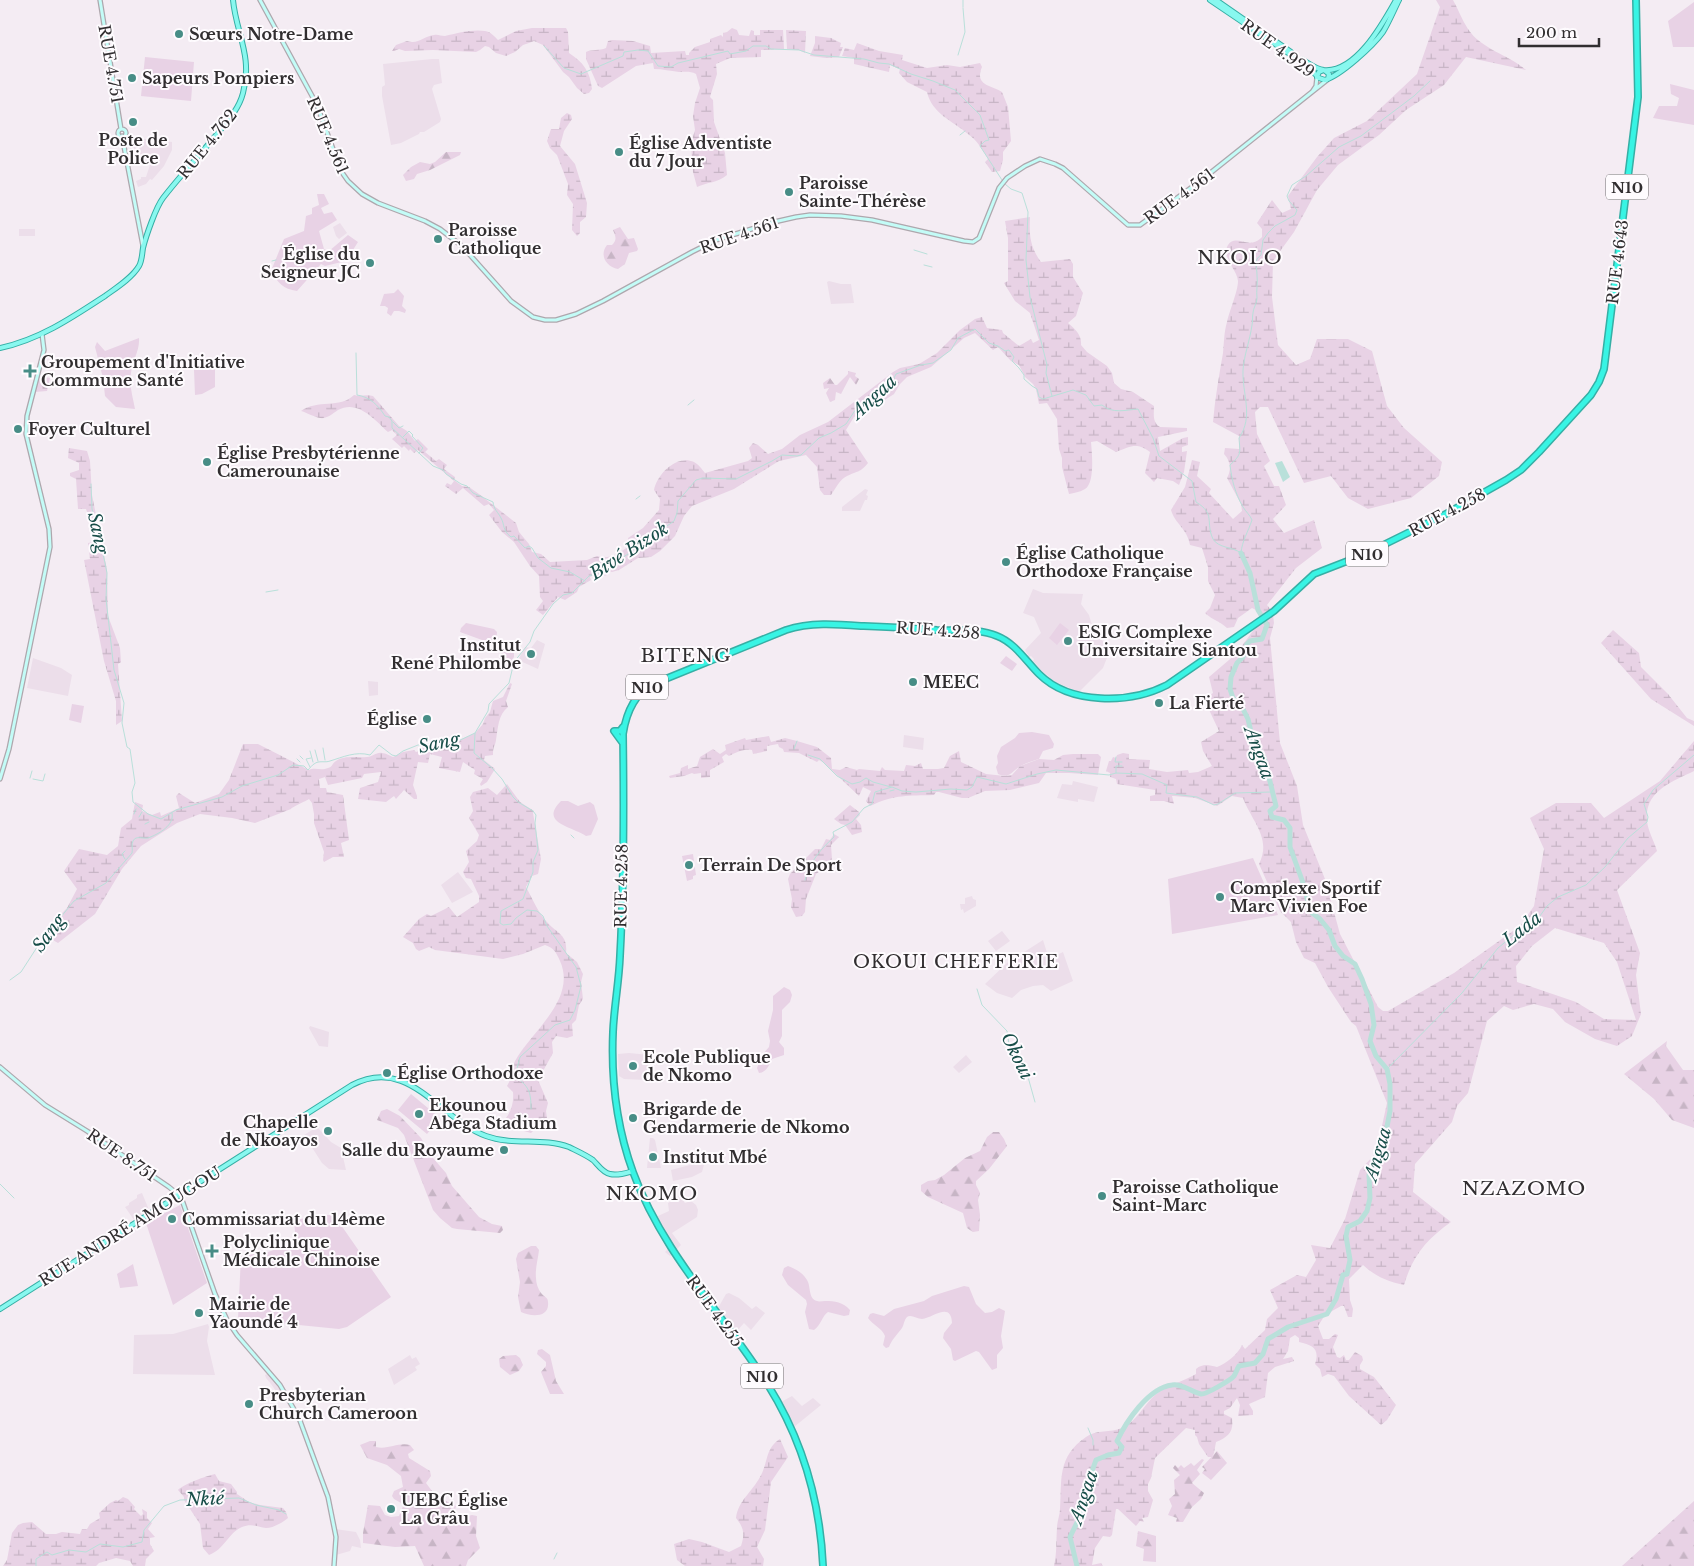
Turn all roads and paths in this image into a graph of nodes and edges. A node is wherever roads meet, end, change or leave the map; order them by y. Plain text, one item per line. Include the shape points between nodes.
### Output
1 (100, 0) edge
2 (260, 0) edge
3 (1210, 0) edge
4 (1216, 0) edge
5 (1398, 0) edge
6 (1636, 0) edge
7 (234, 2) edge
8 (1324, 70) junction
9 (1319, 78) junction
10 (1328, 80) junction
11 (1311, 94) junction
12 (143, 247) junction
13 (42, 334) junction
14 (0, 348) edge
15 (1603, 374) joint
16 (624, 725) junction
17 (623, 744) junction
18 (0, 779) edge
19 (0, 1067) edge
20 (633, 1171) junction
21 (179, 1195) junction
22 (0, 1309) edge
23 (334, 1566) edge
24 (823, 1566) edge

1 - 12 main road, RUE 4.751 via 121,129 126,132 122,136
2 - 11 main road, RUE 4.561 via 317,105 339,166 348,181 378,203 440,229 462,246 518,307 545,320 560,319 586,309 716,240 796,217 841,216 872,220 973,242 979,238 1001,184 1040,159 1063,168 1128,225 1140,225
3 - 9 main road, RUE 4.929 via 1306,65
4 - 8 main road, RUE 4.929 via 1304,61
5 - 8 main road, RUE 4.929 via 1378,32 1357,54 1340,66
5 - 10 main road, RUE 4.561 via 1376,40
6 - 15 highway, RUE 4.643 / N10 via 1638,97
7 - 12 main road, RUE 4.762 via 233,9 246,53 241,99 231,117 160,202
8 - 9 main road via 1319,72
8 - 10 main road via 1329,74
9 - 10 main road
9 - 11 main road
10 - 11 main road, RUE 4.561
12 - 13 main road, RUE 4.762 via 141,264 134,273 83,311
13 - 14 main road, RUE 4.762
13 - 18 main road via 44,350 27,416 26,434 49,529 50,547 11,740
15 - 16 highway, RUE 4.258 / N10 via 1580,408 1513,475 1444,515 1354,560 1314,574 1274,611 1168,685 1150,693 1119,697 1072,694 1052,686 1006,640 986,632 813,624 786,630 653,684 636,698
16 - 17 highway, RUE 4.258 / N10
16 - 17 highway via 621,730 614,731
17 - 20 highway, RUE 4.258 / N10 via 620,955 613,1059 619,1114
19 - 21 main road, RUE 8.751 via 41,1102
20 - 21 main road, RUE ANDRÉ AMOUGOU via 606,1173 586,1156 560,1145 488,1137 464,1125 411,1084 378,1077 352,1085
20 - 24 highway, RUE 4.255 / N10 via 664,1236 764,1380 789,1425 813,1488
21 - 22 main road, RUE ANDRÉ AMOUGOU
21 - 23 main road via 227,1320 280,1385 299,1418 328,1497 336,1536

